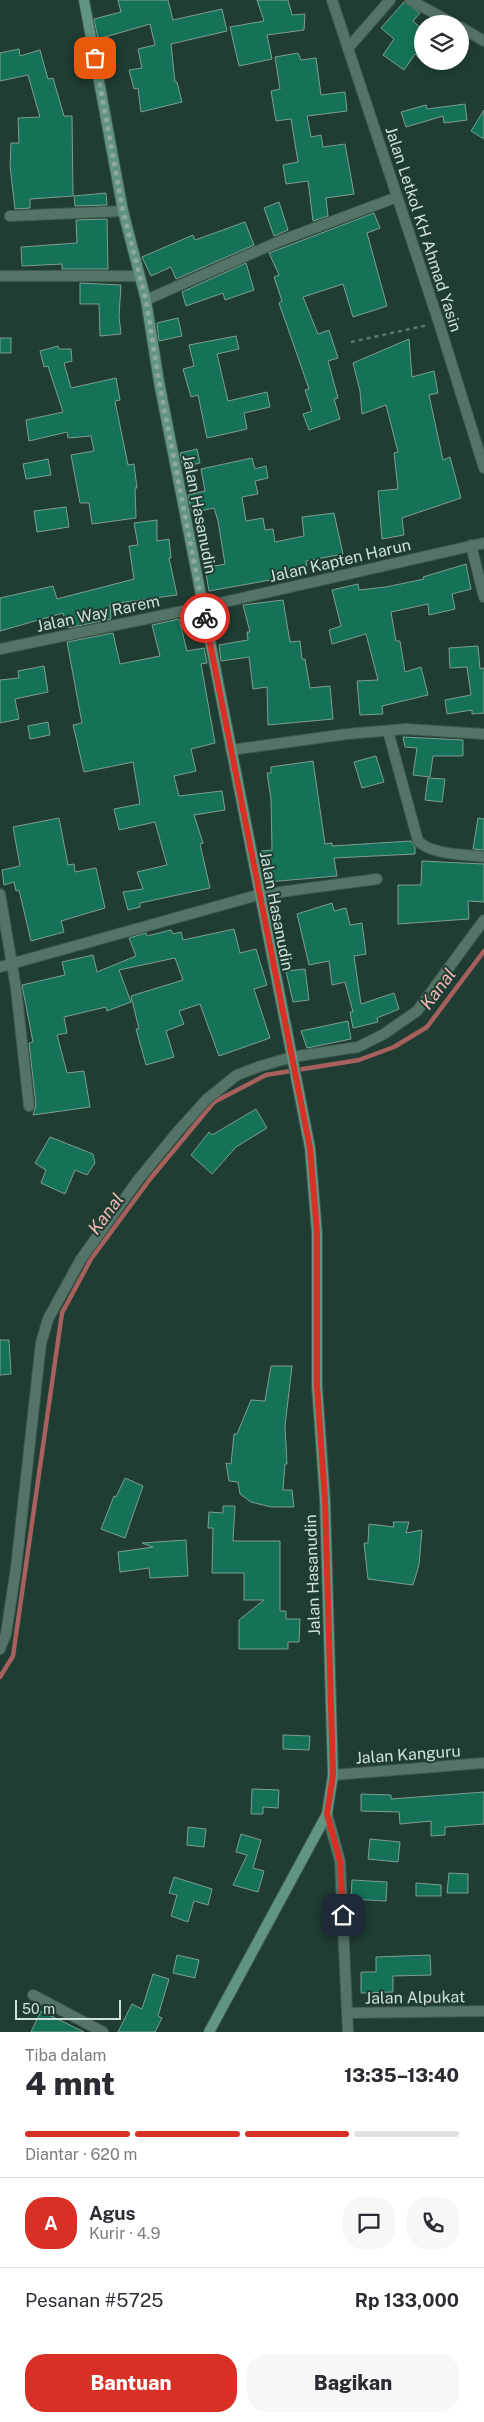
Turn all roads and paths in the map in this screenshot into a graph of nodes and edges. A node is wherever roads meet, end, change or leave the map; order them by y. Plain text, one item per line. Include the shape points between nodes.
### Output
1 (84, 0) edge
2 (332, 0) edge
3 (390, 0) edge
4 (410, 0) edge
5 (438, 15) edge
6 (469, 32) edge
7 (484, 41) edge
8 (348, 48) junction
9 (397, 197) junction
10 (123, 211) junction
11 (10, 216) dead end
12 (0, 276) edge
13 (139, 276) junction
14 (146, 300) junction
15 (439, 323) junction
16 (351, 342) dead end
17 (484, 468) edge
18 (484, 543) edge
19 (471, 546) junction
20 (484, 597) edge
21 (203, 607) junction
22 (0, 649) edge
23 (388, 730) junction
24 (484, 734) edge
25 (231, 750) junction
26 (484, 857) edge
27 (377, 879) dead end
28 (0, 894) edge
29 (258, 895) junction
30 (484, 920) edge
31 (13, 964) junction
32 (0, 967) edge
33 (292, 1060) junction
34 (29, 1106) dead end
35 (0, 1649) edge
36 (484, 1763) edge
37 (333, 1775) junction
38 (327, 1814) junction
39 (33, 1994) dead end
40 (484, 2011) edge
41 (347, 2013) junction
42 (103, 2032) edge
43 (209, 2032) edge
44 (348, 2032) edge

1 - 10 main road, Jalan Hasanudin
2 - 8 street, Jalan Letkol KH Ahmad Yasin
3 - 8 street
4 - 5 street
6 - 7 street
8 - 9 street, Jalan Letkol KH Ahmad Yasin
9 - 14 street via 280,241
9 - 15 street, Jalan Letkol KH Ahmad Yasin
10 - 11 street
10 - 13 main road, Jalan Hasanudin
12 - 13 street
13 - 14 main road, Jalan Hasanudin
14 - 21 main road, Jalan Hasanudin
15 - 16 path
15 - 17 street, Jalan Letkol KH Ahmad Yasin
18 - 19 street, Jalan Kapten Harun
19 - 20 street
19 - 21 street, Jalan Kapten Harun
21 - 22 street, Jalan Way Rarem
21 - 25 main road, Jalan Hasanudin
23 - 24 street
23 - 25 street
23 - 26 street via 418,841 423,847
25 - 29 main road, Jalan Hasanudin
27 - 29 street
28 - 31 street
29 - 31 street
29 - 33 main road, Jalan Hasanudin
30 - 33 street via 417,1011 408,1018 358,1047
31 - 32 street
31 - 34 street
33 - 35 street via 236,1075 207,1099 138,1180 80,1259 55,1304 41,1343 16,1568 6,1634
33 - 37 main road, Jalan Hasanudin via 310,1148 317,1233 317,1386 325,1500
36 - 37 street, Jalan Kanguru
37 - 38 main road, Jalan Hasanudin
38 - 41 street via 340,1861
38 - 43 main road, Jalan Hasanudin
39 - 42 street
40 - 41 street, Jalan Alpukat
41 - 44 street

